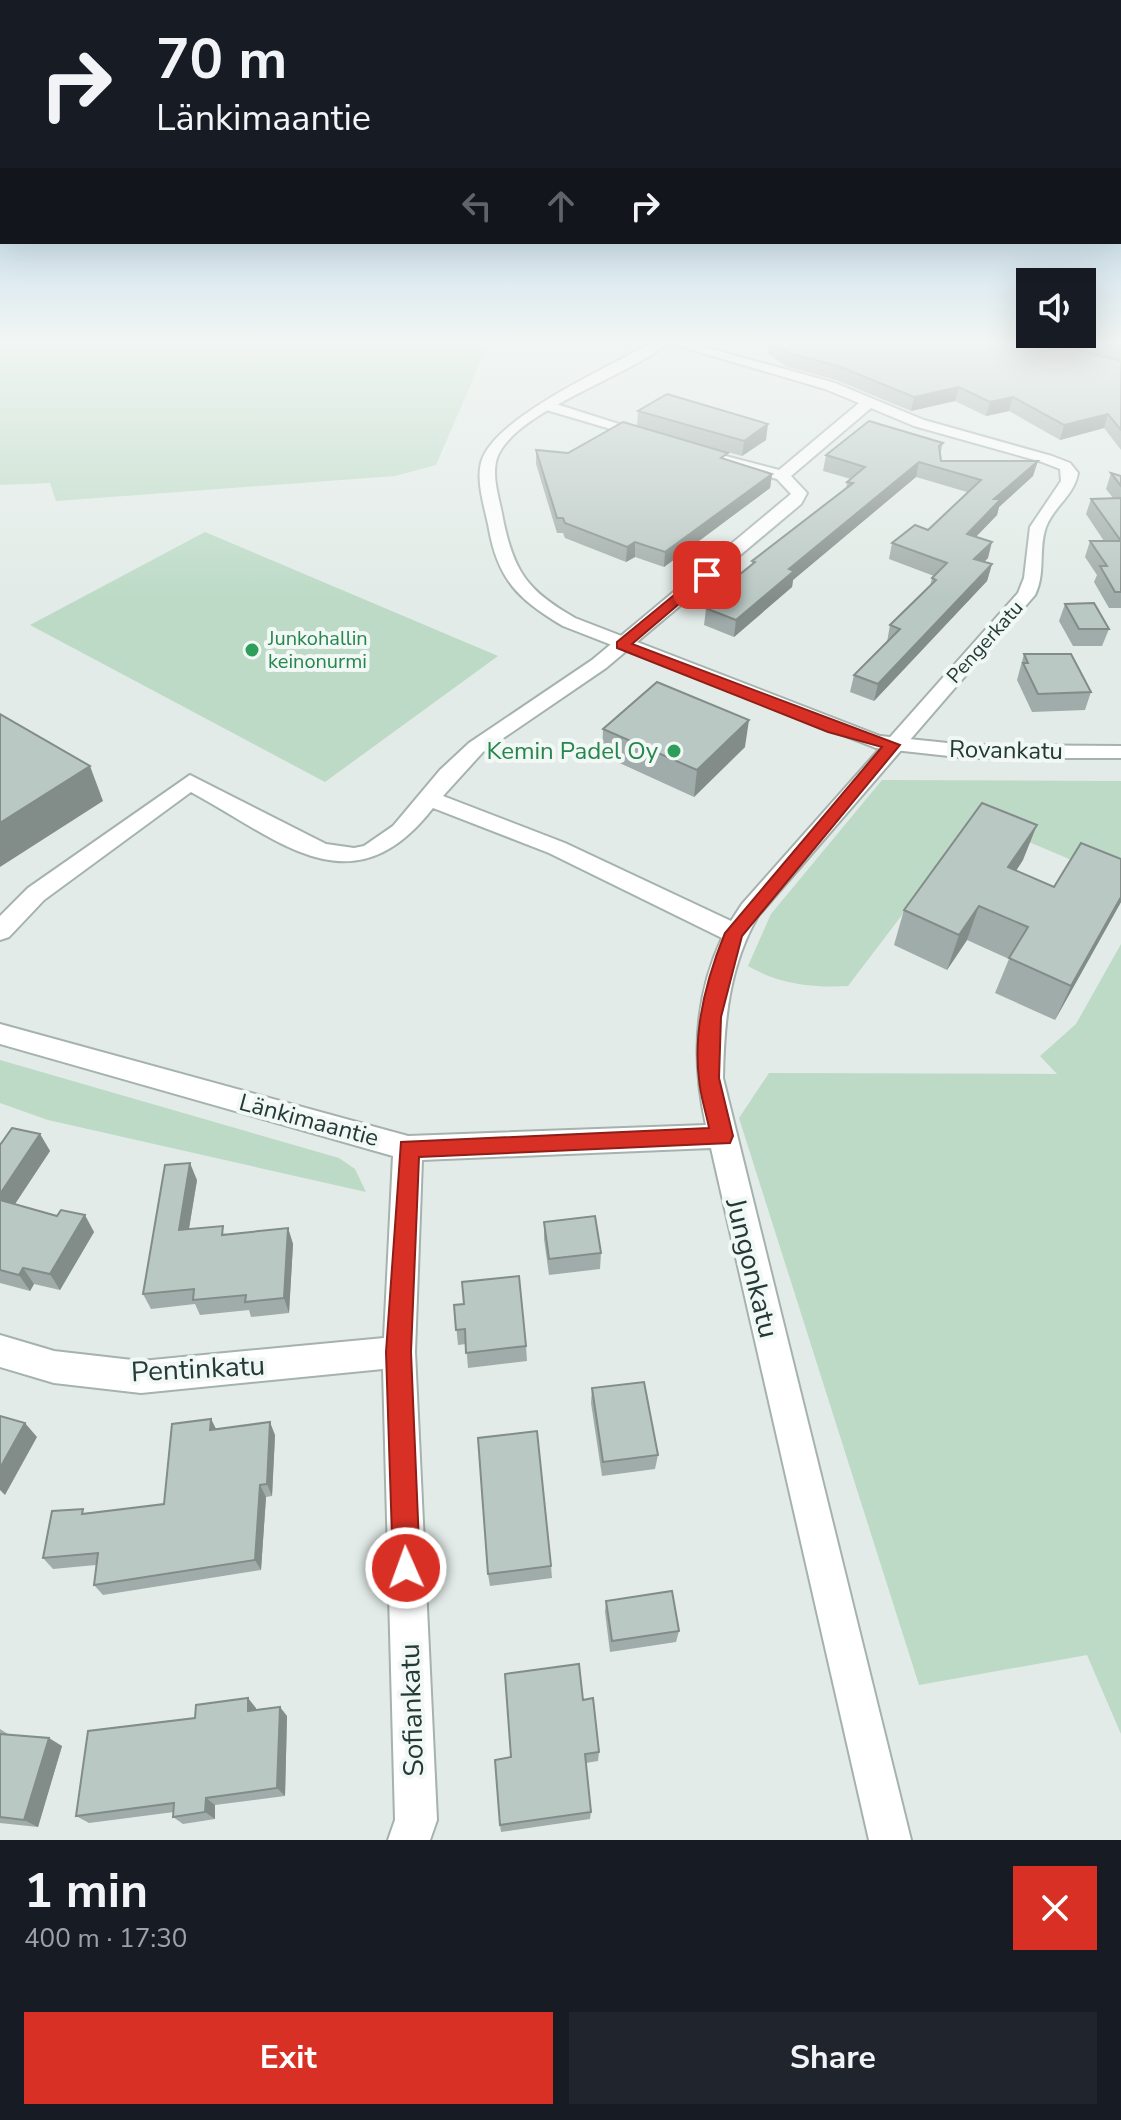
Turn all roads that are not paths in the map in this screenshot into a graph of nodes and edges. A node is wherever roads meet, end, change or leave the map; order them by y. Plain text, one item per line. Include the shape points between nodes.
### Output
1 (514, 428) edge
2 (622, 428) edge
3 (839, 428) edge
4 (936, 428) edge
5 (659, 439) edge
6 (684, 446) edge
7 (782, 476) junction
8 (622, 645) junction
9 (892, 745) junction
10 (1121, 752) edge
11 (428, 798) junction
12 (0, 931) edge
13 (734, 933) junction
14 (0, 1034) edge
15 (722, 1136) junction
16 (408, 1148) junction
17 (0, 1351) edge
18 (399, 1352) junction
19 (409, 1840) edge
20 (890, 1840) edge

1 - 8 street, Rovankatu via 490,458 487,475 501,551 512,578 543,607
2 - 5 street
3 - 7 street
4 - 9 street, Pengerkatu via 1047,459 1065,466 1070,477 1066,491 1037,529 1034,573 1026,595
6 - 7 street
7 - 8 street via 799,493 795,501
8 - 9 street, Rovankatu via 834,729
8 - 11 street via 490,736
9 - 10 street, Rovankatu
9 - 13 street, Jungonkatu
11 - 12 street via 385,846 342,857 323,853 190,782 36,894
11 - 13 street via 557,848
13 - 15 street, Jungonkatu via 711,1017 709,1078
14 - 16 street, Länkimaantie
15 - 16 street, Länkimaantie
15 - 20 street, Jungonkatu
16 - 18 street, Sofiankatu
17 - 18 street, Pentinkatu via 54,1367 141,1377
18 - 19 street, Sofiankatu via 416,1820

